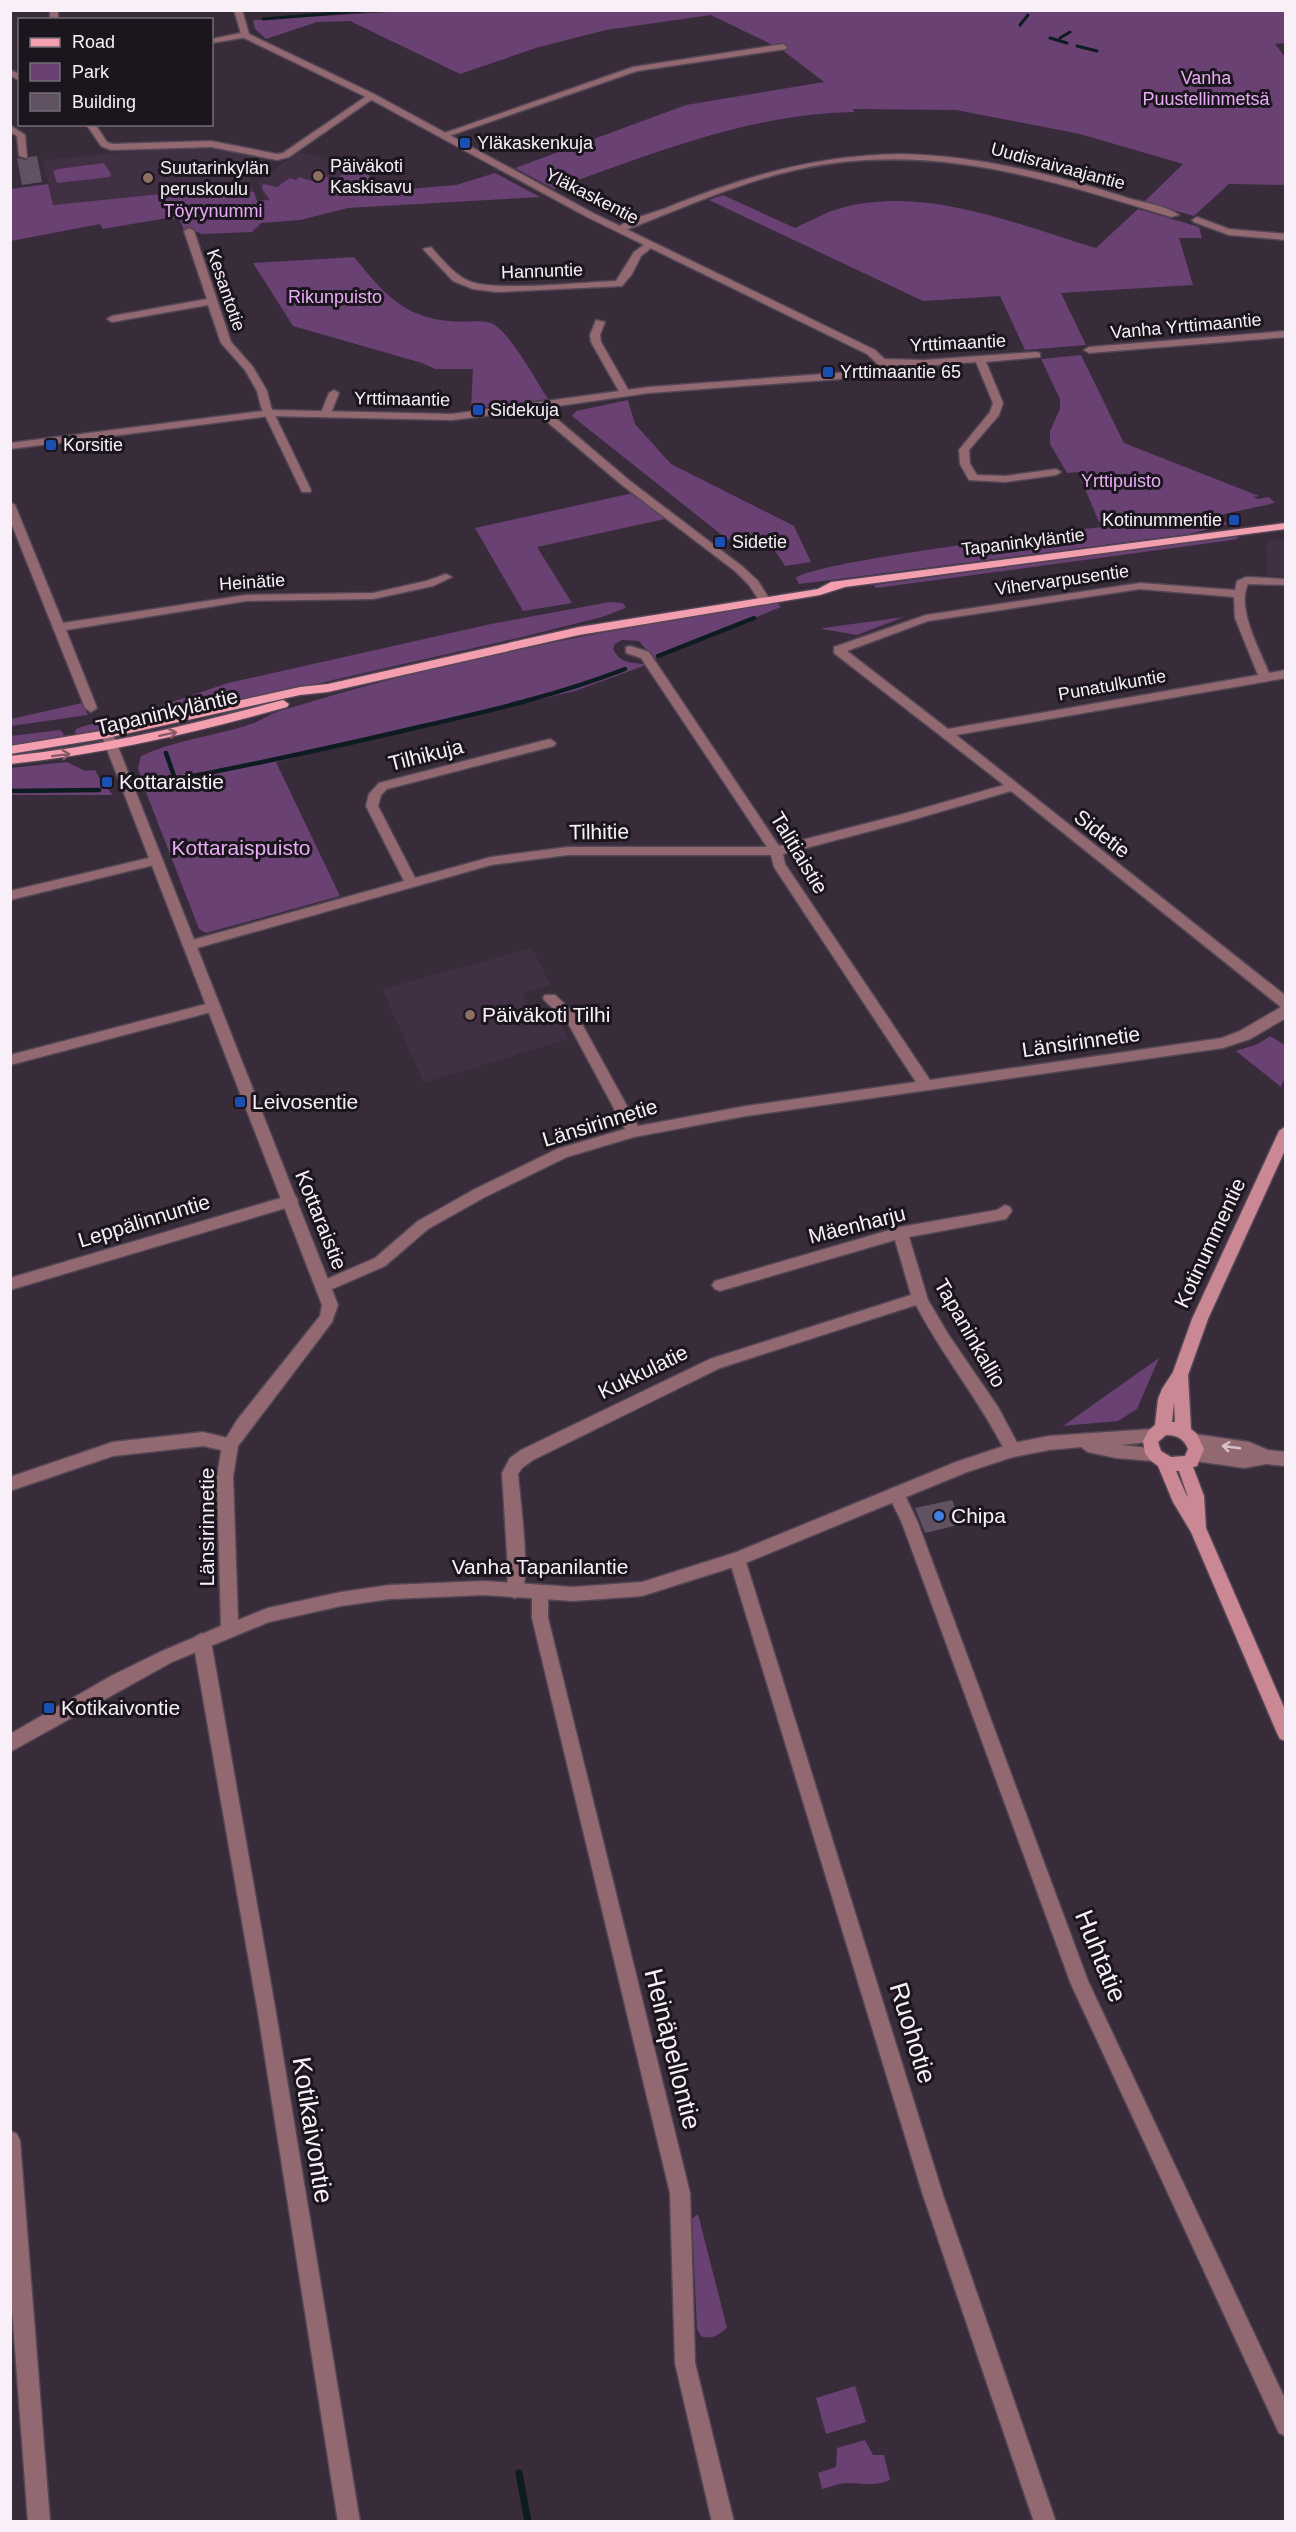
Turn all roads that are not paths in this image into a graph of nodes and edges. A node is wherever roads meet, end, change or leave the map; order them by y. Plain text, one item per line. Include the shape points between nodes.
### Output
1 (238, 10) edge
2 (245, 34) junction
3 (213, 41) edge
4 (783, 46) dead end
5 (370, 96) junction
6 (92, 126) edge
7 (10, 128) edge
8 (443, 135) junction
9 (24, 156) dead end
10 (1174, 215) dead end
11 (1197, 220) dead end
12 (620, 229) junction
13 (190, 234) dead end
14 (1286, 237) edge
15 (651, 244) junction
16 (428, 249) dead end
17 (212, 302) junction
18 (112, 319) dead end
19 (600, 322) dead end
20 (1286, 334) edge
21 (1089, 350) dead end
22 (1036, 355) dead end
23 (980, 359) junction
24 (882, 362) junction
25 (334, 393) dead end
26 (626, 393) junction
27 (536, 407) junction
28 (270, 413) junction
29 (326, 413) junction
30 (10, 446) edge
31 (1056, 472) dead end
32 (306, 490) dead end
33 (10, 505) edge
34 (1286, 517) edge
35 (1286, 526) edge
36 (1210, 535) junction
37 (446, 577) dead end
38 (1286, 582) edge
39 (1239, 594) junction
40 (762, 596) junction
41 (60, 627) junction
42 (630, 650) dead end
43 (838, 650) joint
44 (1286, 674) edge
45 (1265, 677) junction
46 (91, 708) dead end
47 (946, 733) junction
48 (109, 740) junction
49 (550, 743) dead end
50 (10, 750) edge
51 (10, 760) edge
52 (1012, 787) junction
53 (776, 851) junction
54 (157, 860) junction
55 (412, 884) junction
56 (10, 896) edge
57 (190, 945) junction
58 (550, 998) dead end
59 (1286, 1004) edge
60 (214, 1007) junction
61 (1286, 1011) edge
62 (10, 1060) edge
63 (926, 1085) junction
64 (1286, 1131) edge
65 (634, 1132) junction
66 (291, 1201) junction
67 (1005, 1211) dead end
68 (900, 1233) junction
69 (10, 1284) edge
70 (720, 1285) dead end
71 (325, 1286) junction
72 (920, 1298) junction
73 (1180, 1375) junction
74 (1158, 1432) junction
75 (1077, 1442) junction
76 (230, 1445) junction
77 (1189, 1448) junction
78 (1013, 1450) junction
79 (1159, 1459) junction
80 (1286, 1459) edge
81 (10, 1484) edge
82 (896, 1494) junction
83 (1198, 1528) junction
84 (737, 1558) junction
85 (515, 1591) junction
86 (540, 1593) junction
87 (230, 1630) junction
88 (202, 1641) junction
89 (1286, 1733) edge
90 (10, 1744) edge
91 (10, 2141) edge
92 (1286, 2426) edge
93 (39, 2522) edge
94 (349, 2522) edge
95 (723, 2522) edge
96 (1045, 2522) edge

1 - 2 street
2 - 3 street
2 - 5 street, Yläkaskentie
4 - 8 street via 636,69
5 - 6 street via 286,155 277,157 211,144 107,146
5 - 8 street, Yläkaskentie
7 - 9 street via 21,135
8 - 12 street, Yläkaskentie
10 - 12 street, Uudisraivaajantie via 1003,166 890,157 815,163 776,172
11 - 14 street via 1236,234
12 - 15 street, Yläkaskentie
13 - 17 street, Kesantotie
15 - 16 street, Hannuntie via 634,256 618,284 497,289 459,282
15 - 24 street, Yläkaskentie via 871,352
17 - 18 street
17 - 28 street, Kesantotie via 226,343 249,369
19 - 26 street via 596,342
20 - 21 street, Vanha Yrttimaantie
22 - 23 street, Yrttimaantie
23 - 24 street, Yrttimaantie
23 - 31 street via 998,403 995,413 963,450 972,478 1005,479
24 - 26 street, Yrttimaantie via 888,368 881,373
25 - 29 street
26 - 27 street, Yrttimaantie
27 - 29 street, Yrttimaantie via 433,417
27 - 40 street via 626,483 739,569
28 - 29 street, Yrttimaantie
28 - 30 street, Yrttimaantie
28 - 32 street, Kesantotie
33 - 41 street
34 - 36 main road, Tapaninkyläntie
35 - 36 main road, Tapaninkyläntie
36 - 40 main road, Tapaninkyläntie via 840,585 820,592
37 - 41 street, Heinätie via 373,596 246,598
38 - 39 street via 1246,580 1241,583
39 - 43 street, Vihervarpusentie via 1140,586 926,618
39 - 45 street via 1241,618
40 - 48 main road, Tapaninkyläntie via 579,631 328,688 226,720
41 - 46 street
42 - 53 street, Talitiaistie via 645,655
43 - 47 street, Sidetie
44 - 45 street, Punatulkuntie
45 - 47 street, Punatulkuntie
47 - 52 street, Sidetie
48 - 50 main road, Tapaninkyläntie
51 -> 48 main road, Tapaninkyläntie via 77,753
48 - 54 street, Kottaraistie
49 - 55 street, Tilhikuja via 383,786 372,806
52 - 53 street, Tilhitie
52 - 59 street, Sidetie
53 - 55 street, Tilhitie via 568,851 491,861
53 - 63 street, Talitiaistie via 779,864
54 - 56 street
54 - 57 street, Kottaraistie
55 - 57 street, Tilhitie
57 - 60 street, Kottaraistie
58 - 65 street via 572,1018
60 - 62 street
60 - 66 street, Kottaraistie
61 - 63 street, Länsirinnetie via 1223,1043
63 - 65 street, Länsirinnetie via 736,1112
64 - 73 main road, Kotinummentie via 1200,1319
65 - 71 street, Länsirinnetie via 562,1153 480,1193 423,1225 380,1262
66 - 69 street, Leppälinnuntie
66 - 71 street, Kottaraistie
67 - 68 street, Mäenharju via 1001,1215
68 - 70 street, Mäenharju
68 - 72 street, Tapaninkallio
71 - 76 street, Länsirinnetie via 330,1305 327,1318
72 - 78 street, Tapaninkallio
72 - 85 street, Kukkulatie via 715,1363 527,1455 510,1473
73 - 74 main road, Kotinummentie via 1166,1399
73 - 77 main road, Kotinummentie
74 - 75 street, Vanha Tapanilantie
74 - 77 main road
74 - 79 main road, Kotinummentie via 1151,1448
75 - 78 street, Vanha Tapanilantie
75 - 79 street, Vanha Tapanilantie
76 - 81 street via 203,1439 113,1449
76 - 87 street, Länsirinnetie via 225,1477
77 - 79 main road
77 - 80 street via 1244,1461
77 - 83 main road, Kotinummentie
78 - 82 street, Vanha Tapanilantie
79 - 83 main road, Kotinummentie
82 - 84 street, Vanha Tapanilantie
82 - 92 street, Huhtatie via 1080,1984
83 - 89 main road, Kotinummentie
84 - 86 street, Vanha Tapanilantie via 641,1589
84 - 96 street, Ruohotie via 933,2195
85 - 86 street, Vanha Tapanilantie
85 - 87 street, Vanha Tapanilantie via 484,1588 390,1592 297,1609
86 - 95 street, Heinäpellontie via 540,1618 680,2193 685,2363
87 - 88 street, Vanha Tapanilantie
88 - 90 street, Vanha Tapanilantie via 117,1682
88 - 94 street, Kotikaivontie
91 - 93 street

